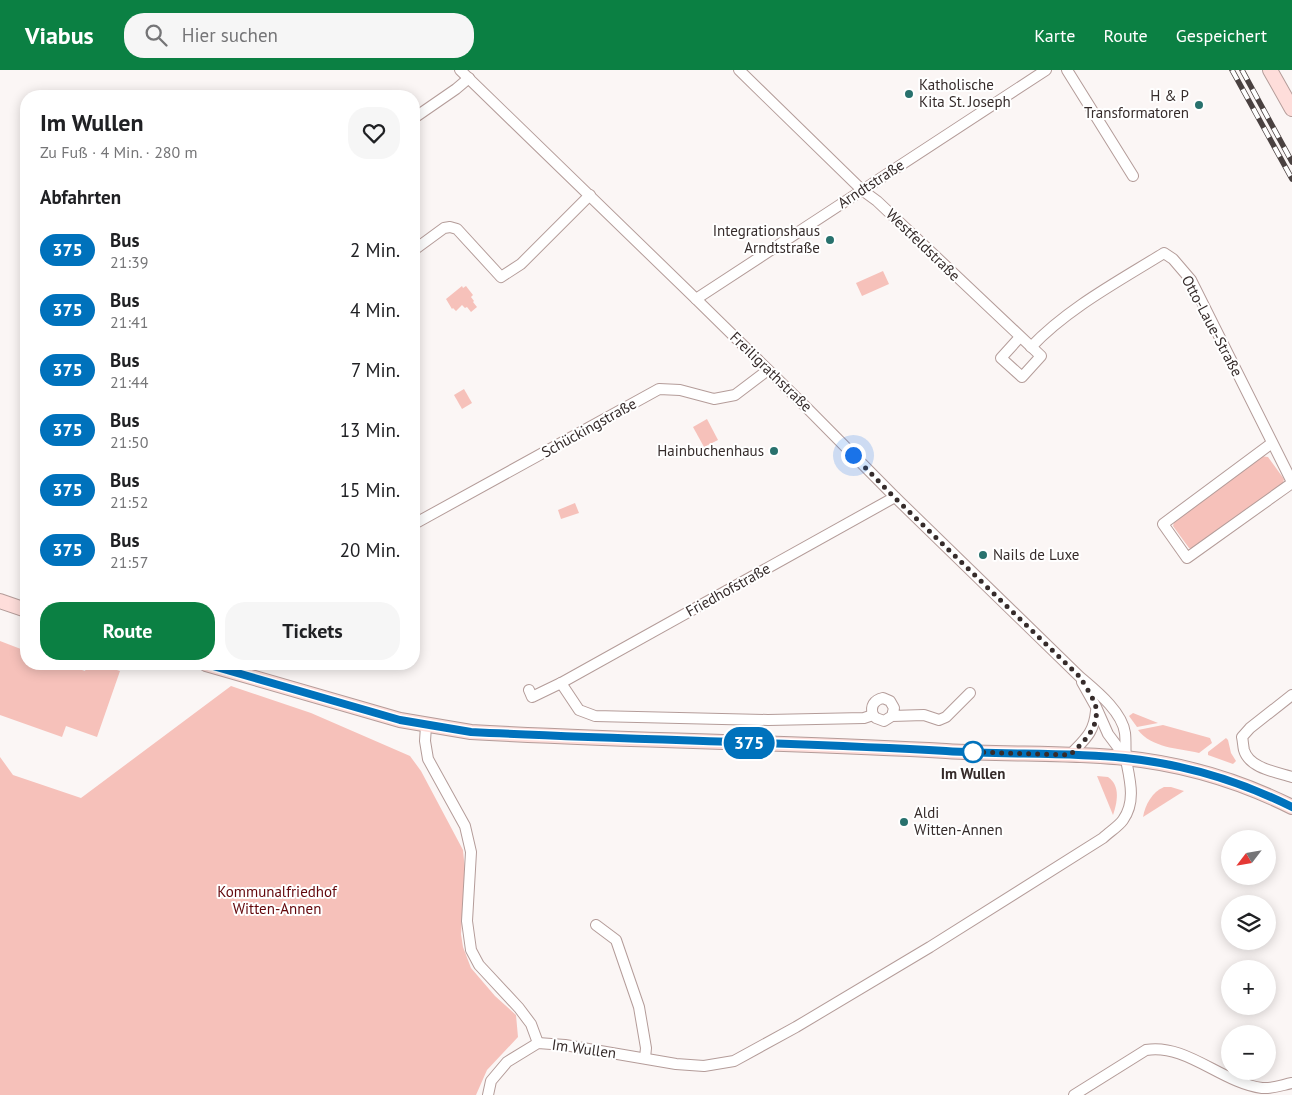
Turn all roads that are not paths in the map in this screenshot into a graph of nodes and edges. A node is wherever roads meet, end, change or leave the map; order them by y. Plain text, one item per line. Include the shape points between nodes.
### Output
1 (460, 70) edge
2 (739, 70) edge
3 (1046, 70) edge
4 (1066, 70) edge
5 (1270, 70) edge
6 (469, 78) junction
7 (1292, 109) edge
8 (420, 114) edge
9 (1133, 176) dead end
10 (862, 190) junction
11 (590, 195) junction
12 (420, 246) edge
13 (696, 299) junction
14 (1020, 337) junction
15 (1031, 347) junction
16 (768, 370) junction
17 (1272, 443) junction
18 (1292, 483) edge
19 (895, 498) junction
20 (420, 521) edge
21 (0, 601) edge
22 (20, 608) edge
23 (227, 670) edge
24 (1080, 677) junction
25 (561, 683) junction
26 (529, 690) dead end
27 (970, 693) dead end
28 (1292, 695) edge
29 (1096, 707) junction
30 (873, 714) junction
31 (892, 716) junction
32 (426, 726) junction
33 (1070, 755) junction
34 (1126, 758) junction
35 (1292, 777) edge
36 (1292, 807) edge
37 (596, 925) dead end
38 (538, 1043) junction
39 (644, 1058) junction
40 (1292, 1083) edge
41 (488, 1095) edge
42 (1074, 1095) edge

1 - 6 street, Freiligrathstraße
2 - 10 street, Westfeldstraße
3 - 10 street, Arndtstraße
4 - 9 street
5 - 7 main road
6 - 8 street
6 - 11 street, Freiligrathstraße
10 - 13 street, Arndtstraße
10 - 14 street, Westfeldstraße
11 - 12 street via 520,264 501,277 457,229 444,228
11 - 13 street, Freiligrathstraße
13 - 16 street, Freiligrathstraße
14 - 15 street
14 - 15 street via 1001,358 1022,377 1041,356
15 - 17 street, Otto-Laue-Straße via 1088,300 1164,253 1191,280
16 - 19 street, Freiligrathstraße
16 - 20 street, Schückingstraße via 735,395 714,399 680,390 659,389
17 - 18 street, Otto-Laue-Straße
17 - 18 street, Otto-Laue-Straße via 1163,524 1188,558
19 - 24 street, Freiligrathstraße
19 - 25 street, Friedhofstraße
21 - 22 main road
23 - 32 main road
24 - 29 street, Freiligrathstraße
24 - 34 street, Freiligrathstraße via 1103,696 1114,711 1125,731
25 - 26 street, Friedhofstraße via 532,697
25 - 30 street via 579,710 595,716 768,720 864,718
27 - 31 street via 939,720 924,716
28 - 35 street via 1242,737 1244,751 1251,761
29 - 33 street via 1095,724 1090,735
29 - 34 street, Freiligrathstraße via 1108,734
30 - 31 street via 884,721
30 - 31 street via 874,702 882,698 893,704
32 - 33 main road via 549,736
32 - 38 street via 428,759 465,826 471,852 467,922 471,950 479,965 531,1024
33 - 34 main road
34 - 36 main road via 1213,775
34 - 39 street, Im Wullen via 1132,785 1128,811 1122,821 1103,838 938,942 734,1061 704,1066
37 - 39 street via 616,940 639,1007 646,1048
38 - 39 street, Im Wullen
38 - 41 street, Im Wullen via 507,1062 492,1081
40 - 42 street via 1264,1088 1247,1085 1176,1052 1156,1049 1146,1050

